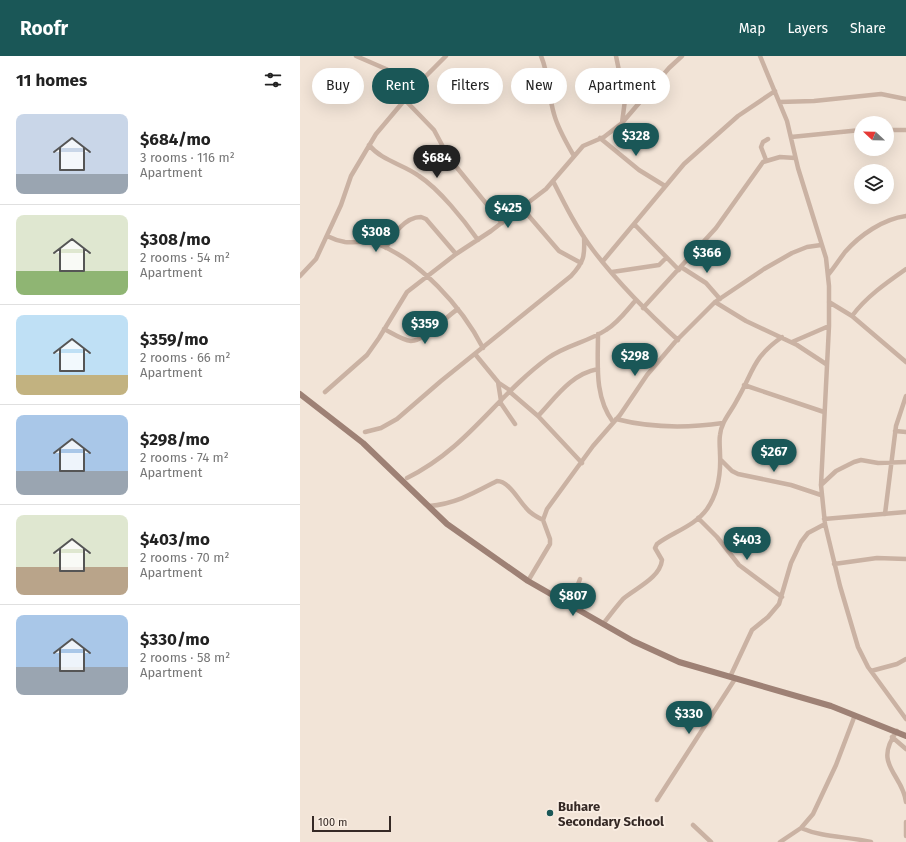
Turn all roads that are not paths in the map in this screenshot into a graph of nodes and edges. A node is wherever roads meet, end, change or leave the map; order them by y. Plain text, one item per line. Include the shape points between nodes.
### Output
1 (356, 56) edge
2 (445, 56) edge
3 (541, 56) edge
4 (616, 56) edge
5 (682, 56) edge
6 (760, 56) edge
7 (386, 68) edge
8 (429, 73) edge
9 (775, 91) junction
10 (906, 99) edge
11 (779, 102) junction
12 (401, 104) edge
13 (409, 104) edge
14 (622, 123) junction
15 (894, 130) edge
16 (906, 130) edge
17 (854, 131) edge
18 (791, 137) junction
19 (600, 138) junction
20 (768, 139) dead end
21 (369, 145) junction
22 (574, 156) junction
23 (795, 158) junction
24 (766, 160) junction
25 (553, 181) junction
26 (665, 186) junction
27 (522, 208) junction
28 (906, 216) edge
29 (502, 223) junction
30 (634, 224) junction
31 (327, 236) junction
32 (584, 237) junction
33 (478, 240) junction
34 (821, 245) junction
35 (386, 248) junction
36 (456, 254) junction
37 (666, 258) junction
38 (603, 261) junction
39 (581, 263) junction
40 (680, 268) junction
41 (906, 269) edge
42 (612, 272) junction
43 (828, 275) junction
44 (300, 276) edge
45 (426, 277) junction
46 (720, 298) junction
47 (636, 300) junction
48 (715, 302) junction
49 (829, 302) junction
50 (643, 308) junction
51 (458, 309) junction
52 (852, 316) junction
53 (829, 326) junction
54 (384, 329) junction
55 (598, 334) junction
56 (782, 337) junction
57 (678, 340) junction
58 (792, 342) junction
59 (483, 348) junction
60 (475, 354) junction
61 (906, 362) edge
62 (826, 364) junction
63 (598, 370) junction
64 (498, 382) junction
65 (744, 385) junction
66 (511, 391) junction
67 (325, 392) dead end
68 (300, 394) edge
69 (906, 396) edge
70 (501, 402) junction
71 (824, 412) junction
72 (538, 416) junction
73 (614, 421) junction
74 (723, 423) junction
75 (515, 424) dead end
76 (895, 431) junction
77 (365, 432) dead end
78 (906, 432) edge
79 (720, 460) junction
80 (906, 462) edge
81 (582, 463) junction
82 (890, 463) junction
83 (407, 478) dead end
84 (821, 485) junction
85 (822, 495) junction
86 (429, 506) junction
87 (906, 512) edge
88 (885, 514) junction
89 (698, 518) junction
90 (543, 520) junction
91 (824, 522) junction
92 (906, 559) edge
93 (834, 564) junction
94 (580, 579) dead end
95 (528, 581) junction
96 (782, 597) junction
97 (570, 605) junction
98 (604, 624) junction
99 (906, 659) edge
100 (871, 671) junction
101 (732, 678) junction
102 (854, 715) junction
103 (906, 719) edge
104 (896, 731) junction
105 (906, 736) edge
106 (892, 737) junction
107 (906, 749) edge
108 (657, 800) dead end
109 (906, 802) edge
110 (906, 822) edge
111 (693, 825) dead end
112 (801, 828) junction
113 (906, 836) edge
114 (711, 842) edge
115 (780, 842) edge
116 (871, 842) edge

1 - 7 street
2 - 8 street
3 - 22 street via 554,114 563,138
4 - 14 street via 625,100
5 - 14 street
6 - 9 street
9 - 11 street
9 - 26 street via 724,128 684,164
10 - 11 street via 881,94
11 - 18 street
12 - 21 street
13 - 29 street via 434,130 449,158
14 - 19 street via 611,133
15 - 16 street
17 - 18 street
18 - 23 street
19 - 22 street via 583,146
19 - 26 street via 639,170
20 - 24 street via 761,147
21 - 31 street via 351,176
21 - 33 street via 387,159 431,184
22 - 25 street
23 - 24 street via 780,157
23 - 34 street
24 - 40 street via 759,166 725,217
25 - 27 street
25 - 32 street
26 - 30 street
27 - 29 street
27 - 39 street via 559,251
28 - 43 street via 889,219 873,229 846,251
29 - 33 street
30 - 37 street
30 - 38 street
31 - 35 street via 346,242 367,241
31 - 44 street via 316,260
32 - 38 street
32 - 39 street via 585,252
33 - 36 street
34 - 43 street
34 - 46 street via 807,246 792,253
35 - 36 street via 398,230 410,220 421,217
35 - 45 street via 408,260
36 - 45 street
37 - 40 street
37 - 42 street via 659,265
38 - 42 street
39 - 59 street via 571,276
40 - 46 street via 706,284
40 - 50 street
41 - 52 street via 860,305
42 - 47 street
43 - 49 street
45 - 51 street via 437,285
45 - 54 street via 407,292
46 - 48 street
47 - 50 street
47 - 55 street via 614,324
48 - 56 street via 746,321
48 - 57 street
49 - 52 street
49 - 53 street
50 - 57 street
51 - 54 street via 415,340 410,341
51 - 59 street
52 - 61 street
53 - 58 street
53 - 62 street
54 - 67 street via 366,355
55 - 63 street
55 - 66 street via 549,357
56 - 58 street
56 - 65 street via 760,355
57 - 73 street via 643,380
58 - 62 street
59 - 60 street
60 - 64 street
60 - 77 street via 397,419 381,428
62 - 71 street
63 - 72 street via 589,371 574,379
63 - 73 street via 602,404
64 - 66 street
64 - 70 street
65 - 71 street
65 - 74 street
66 - 70 street
66 - 72 street
68 - 86 main road via 363,443
69 - 76 street
70 - 75 street
70 - 83 street via 449,452 427,468
71 - 84 street
72 - 81 street
73 - 74 street via 693,427
73 - 81 street
74 - 79 street via 720,435
76 - 78 street
76 - 82 street
79 - 85 street via 738,474 792,485
79 - 89 street via 718,484 714,495 707,510
80 - 82 street
81 - 90 street via 550,506
82 - 84 street via 865,460 854,462 836,471
82 - 88 street
84 - 85 street
85 - 91 street
86 - 90 street via 444,505 465,498 500,481 528,510
86 - 95 main road via 447,524
87 - 88 street
88 - 91 street
89 - 96 street via 717,537 739,566
89 - 98 street via 657,544 655,548 662,560 660,567 616,607
90 - 95 street via 550,544
91 - 93 street
91 - 96 street via 808,533 801,542 791,563
92 - 93 street via 877,558
93 - 100 street via 858,647
94 - 97 street
95 - 97 main road
96 - 101 street via 772,613 748,636
97 - 98 main road
98 - 101 main road via 633,641 680,662
99 - 100 street
100 - 103 street
101 - 102 main road
101 - 108 street
102 - 104 main road
102 - 112 street via 836,765 813,814
104 - 105 main road
104 - 106 street
106 - 107 street
106 - 109 street via 888,750 889,768 903,791
110 - 113 street
111 - 114 street
112 - 115 street
112 - 116 street via 826,836

